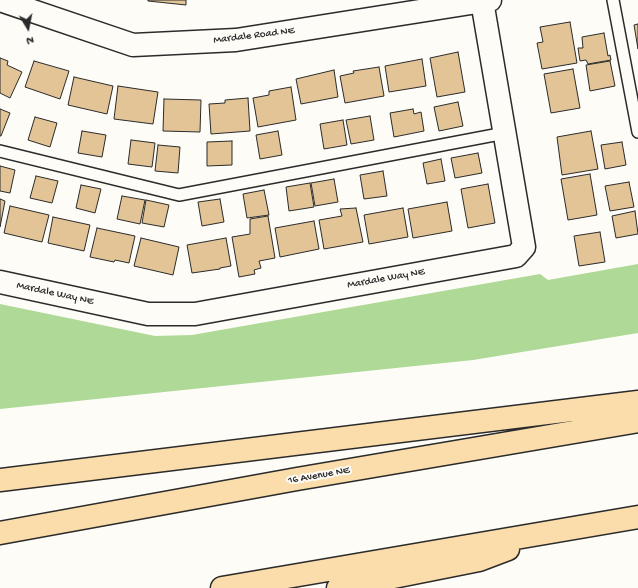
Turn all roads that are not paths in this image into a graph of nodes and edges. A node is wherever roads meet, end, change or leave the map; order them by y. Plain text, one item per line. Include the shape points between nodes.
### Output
1 (0, 0) edge
2 (612, 0) edge
3 (486, 1) edge
4 (638, 132) edge
5 (505, 133) junction
6 (0, 151) edge
7 (0, 282) edge
8 (638, 402) edge
9 (638, 421) edge
10 (0, 480) edge
11 (638, 517) edge
12 (0, 533) edge
13 (552, 533) junction
14 (222, 588) edge
15 (338, 588) edge

1 - 3 street, Mardale Road NE via 133,45 236,40
2 - 4 lane
3 - 5 street, Mardale Way NE
5 - 6 lane via 179,195
5 - 7 street, Mardale Way NE via 524,247 516,256 195,314 148,314
8 - 10 highway
9 - 12 highway, 16 Avenue NE
11 - 13 highway
13 - 14 highway
13 - 15 highway via 480,560

